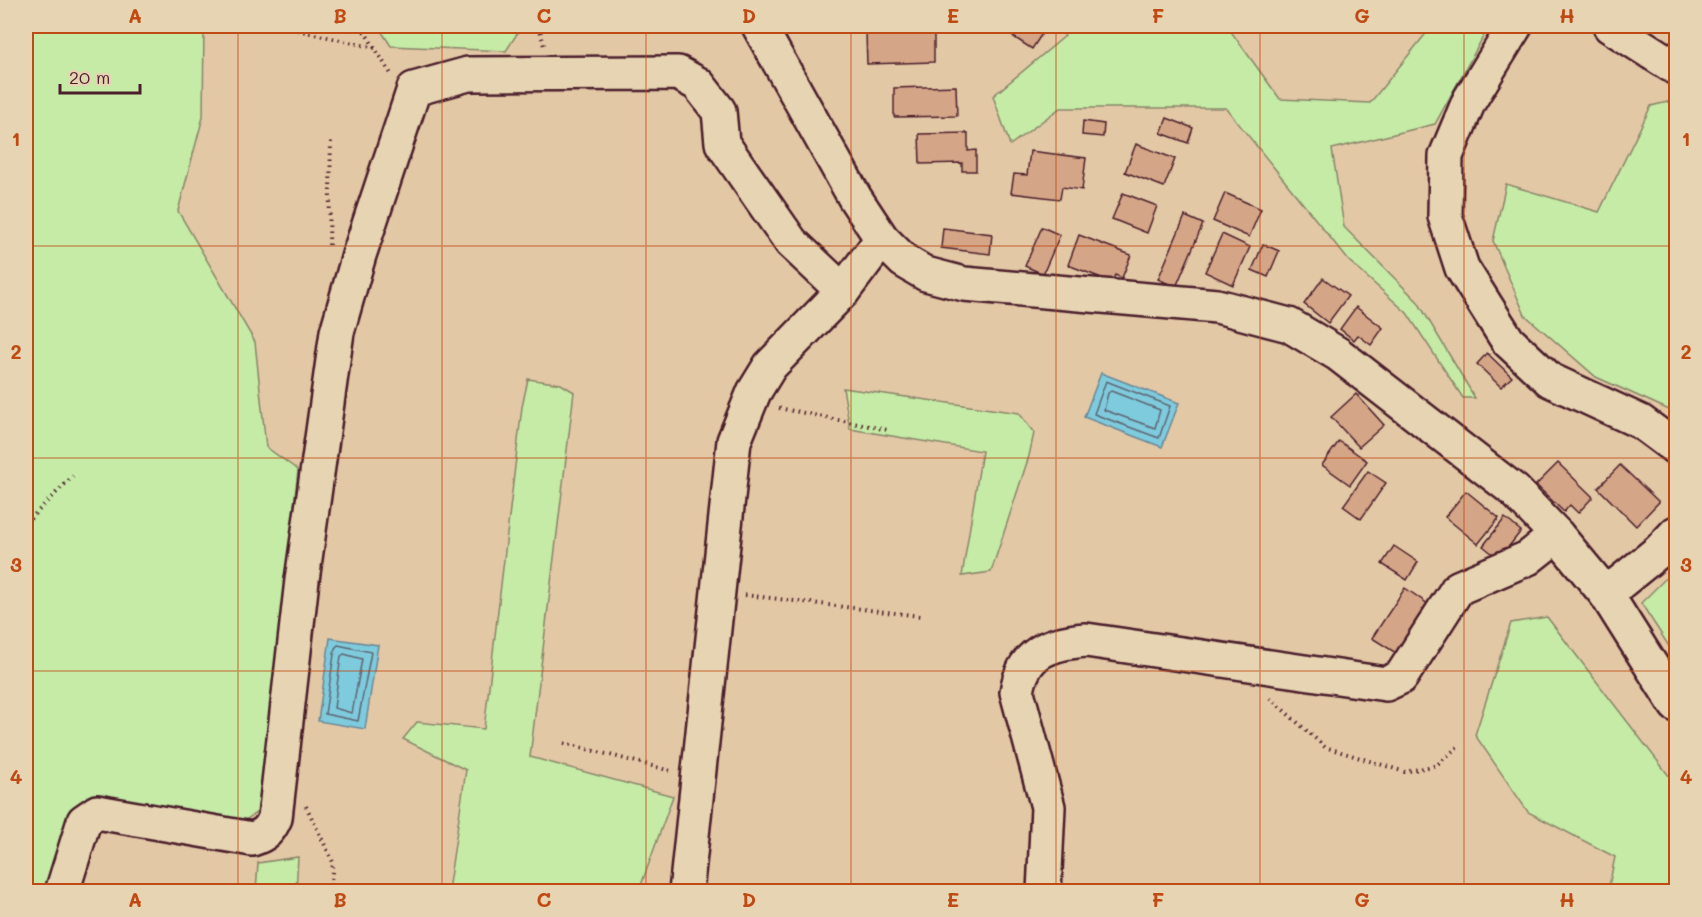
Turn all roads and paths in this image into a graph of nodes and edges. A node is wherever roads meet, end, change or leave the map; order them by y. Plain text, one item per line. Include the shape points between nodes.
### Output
1 (280, 26) edge
2 (361, 26) edge
3 (759, 26) edge
4 (1515, 26) edge
5 (1610, 26) edge
6 (375, 48) junction
7 (1677, 68) edge
8 (414, 89) junction
9 (331, 140) dead end
10 (882, 238) junction
11 (329, 247) dead end
12 (843, 291) junction
13 (754, 392) junction
14 (888, 430) dead end
15 (1677, 448) edge
16 (73, 476) dead end
17 (26, 523) edge
18 (1677, 533) edge
19 (1557, 535) junction
20 (718, 592) junction
21 (1606, 594) junction
22 (920, 616) dead end
23 (1268, 696) dead end
24 (1677, 705) edge
25 (564, 743) dead end
26 (1460, 745) dead end
27 (698, 778) junction
28 (303, 799) dead end
29 (62, 891) edge
30 (330, 891) edge
31 (686, 891) edge
32 (1044, 891) edge

1 - 6 path
2 - 6 path
3 - 10 street via 855,198
4 - 15 street via 1469,101 1446,156 1445,216 1462,268 1508,341 1550,380 1641,422
5 - 7 street
6 - 8 path via 392,76
8 - 12 street via 468,74 678,73 698,84 719,111 722,143 791,242
8 - 29 street via 337,332 302,580 275,818 264,835 252,838 97,812 84,821
9 - 11 path
10 - 12 street
10 - 19 street via 904,261 926,274 964,284 1217,306 1288,325 1338,354 1515,491
12 - 13 street via 770,366
13 - 14 path via 782,411
13 - 20 street via 734,441
16 - 17 path
18 - 21 street
19 - 21 street
19 - 32 street via 1528,558 1458,588 1401,677 1386,684 1086,639 1047,647 1030,659 1019,674 1017,692 1048,807
20 - 22 path
20 - 27 street
21 - 24 street
23 - 26 path via 1325,747 1405,772 1437,765
25 - 27 path
27 - 31 street
28 - 30 path via 333,862

